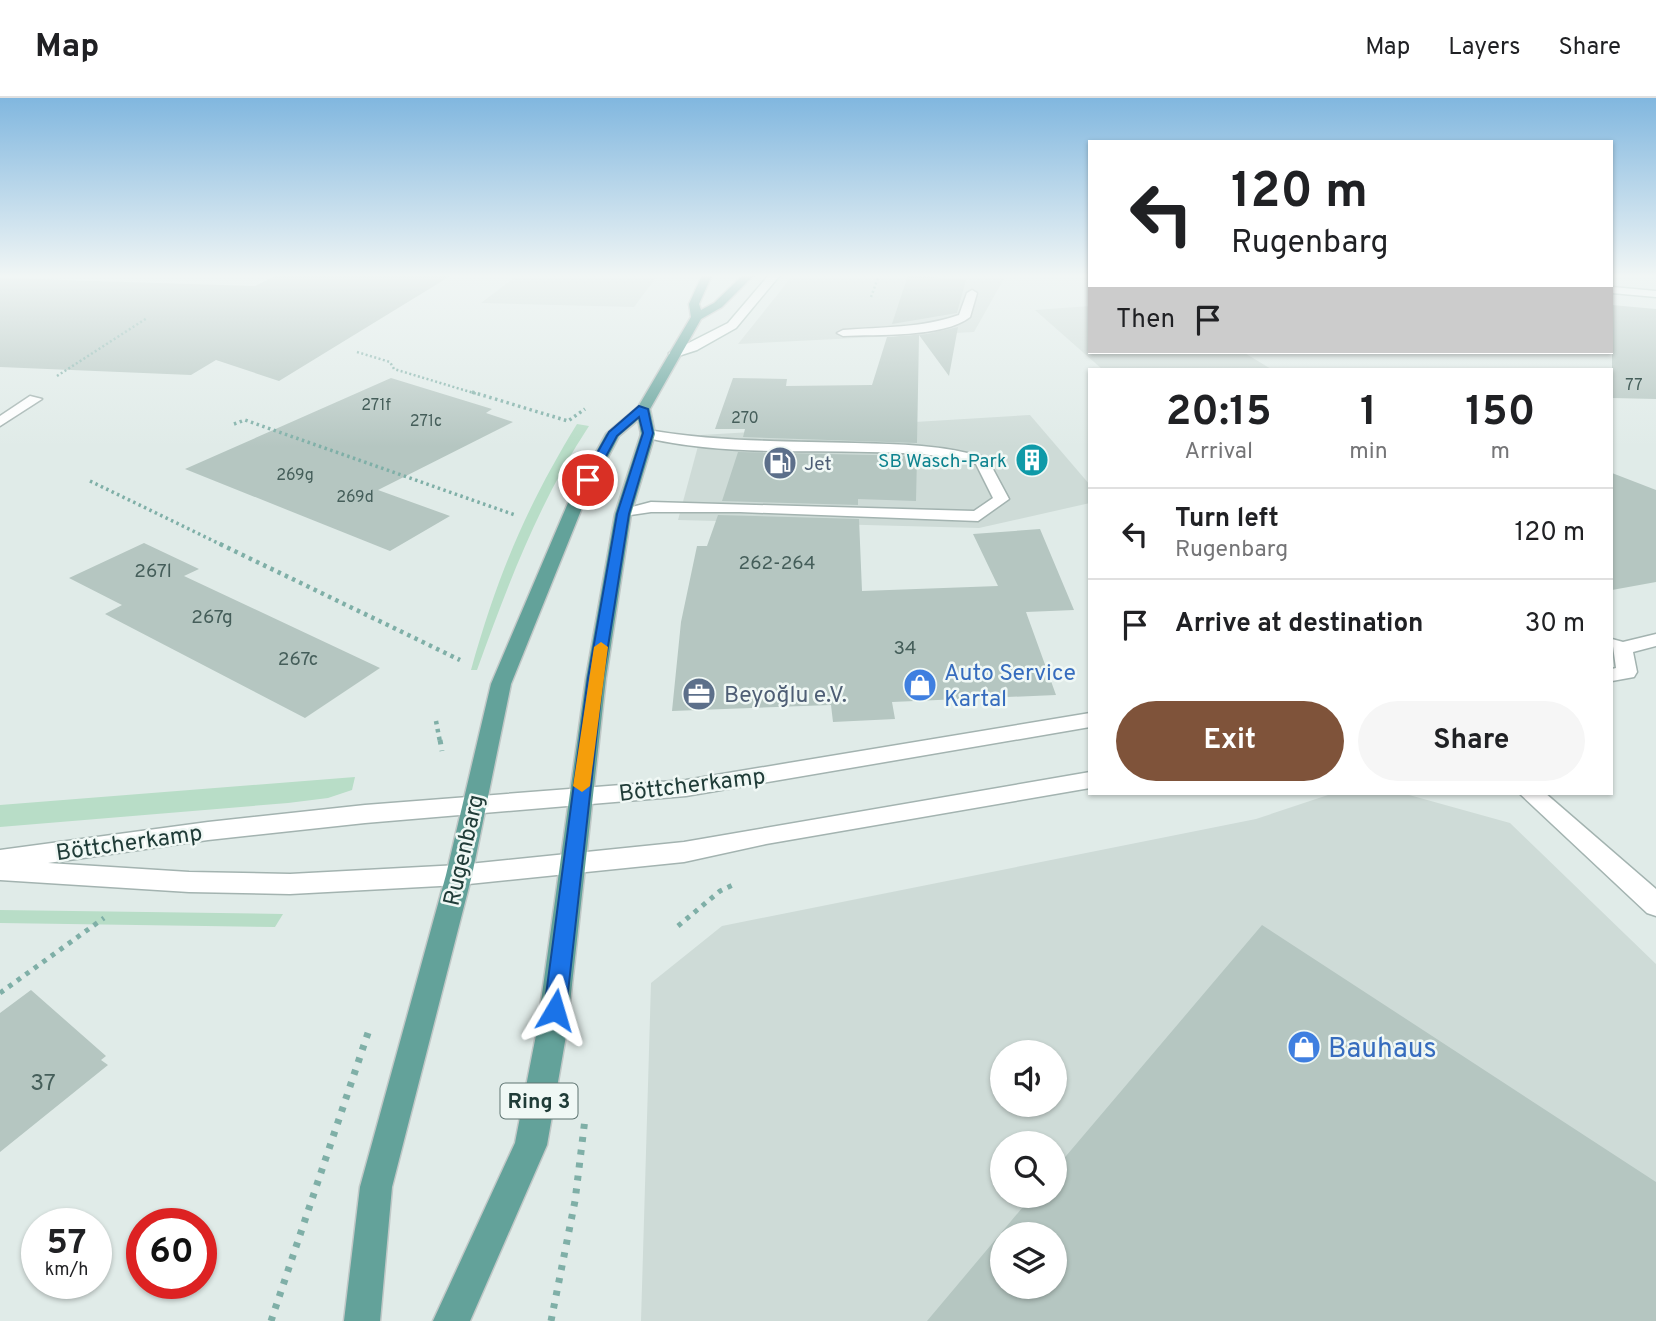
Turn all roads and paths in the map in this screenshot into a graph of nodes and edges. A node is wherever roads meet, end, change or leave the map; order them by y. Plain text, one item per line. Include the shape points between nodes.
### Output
1 (125, 332) edge
2 (688, 332) edge
3 (726, 332) edge
4 (857, 332) edge
5 (843, 333) dead end
6 (357, 352) dead end
7 (673, 356) junction
8 (35, 399) joint
9 (643, 409) junction
10 (568, 421) dead end
11 (0, 422) edge
12 (234, 424) dead end
13 (648, 433) junction
14 (90, 481) dead end
15 (623, 514) junction
16 (515, 515) dead end
17 (1656, 640) edge
18 (1617, 647) edge
19 (460, 660) dead end
20 (1613, 675) edge
21 (1088, 720) edge
22 (436, 721) dead end
23 (443, 747) dead end
24 (1088, 779) edge
25 (1532, 795) edge
26 (580, 797) junction
27 (473, 804) junction
28 (0, 860) edge
29 (572, 865) junction
30 (0, 870) edge
31 (459, 875) junction
32 (158, 879) junction
33 (741, 881) dead end
34 (1656, 905) edge
35 (678, 926) dead end
36 (0, 993) edge
37 (372, 1019) dead end
38 (271, 1321) edge
39 (362, 1321) edge
40 (451, 1321) edge

1 - 8 path via 30,393
2 - 7 main road, Rugenbarg
3 - 7 street
4 - 5 street
6 - 10 path via 390,362 394,369
7 - 9 main road, Rugenbarg
8 - 11 street
9 - 13 main road, Ring 3
9 - 27 main road, Rugenbarg via 613,434 576,503 501,684
12 - 16 path via 245,421
13 - 15 main road, Ring 3
13 - 15 street via 756,451 950,450 982,461 1001,499 978,516 742,500 651,507
14 - 19 path
15 - 26 main road, Ring 3
17 - 18 street
18 - 20 street via 1627,672
21 - 26 street, Böttcherkamp via 686,788
22 - 23 path
24 - 29 street, Böttcherkamp via 684,852
25 - 34 street
26 - 27 street, Böttcherkamp
26 - 29 main road, Ring 3
27 - 28 street, Böttcherkamp via 208,831
27 - 31 main road, Rugenbarg
29 - 31 street, Böttcherkamp
29 - 40 main road, Ring 3 via 552,1030 531,1145
30 - 32 street, Böttcherkamp
31 - 32 street, Böttcherkamp via 289,884
31 - 39 main road, Rugenbarg via 376,1186
32 - 36 path
33 - 35 path via 720,891
37 - 38 path

